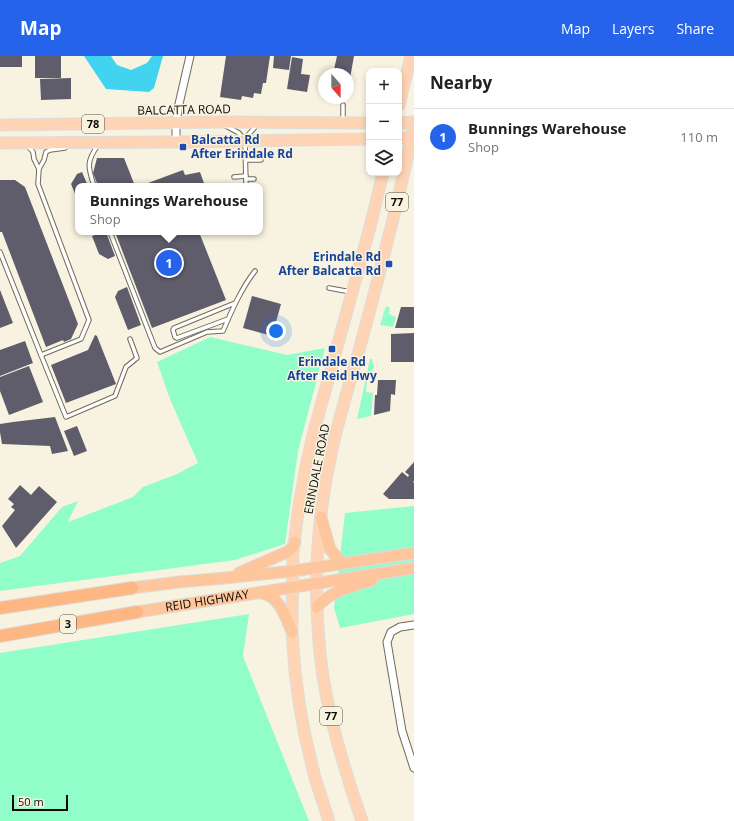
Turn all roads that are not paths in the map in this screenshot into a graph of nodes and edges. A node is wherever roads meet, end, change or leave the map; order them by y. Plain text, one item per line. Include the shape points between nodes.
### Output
1 (190, 56) edge
2 (411, 56) edge
3 (402, 91) edge
4 (343, 104) dead end
5 (220, 122) junction
6 (260, 122) junction
7 (414, 122) edge
8 (176, 123) junction
9 (343, 123) junction
10 (363, 123) edge
11 (402, 123) edge
12 (0, 125) edge
13 (414, 126) edge
14 (402, 138) edge
15 (413, 138) edge
16 (245, 140) junction
17 (366, 140) edge
18 (176, 142) junction
19 (0, 143) edge
20 (25, 143) junction
21 (100, 143) junction
22 (246, 160) junction
23 (261, 160) dead end
24 (39, 169) junction
25 (234, 176) dead end
26 (382, 176) edge
27 (246, 178) junction
28 (254, 179) dead end
29 (93, 183) edge
30 (246, 183) edge
31 (111, 235) edge
32 (0, 252) edge
33 (255, 271) dead end
34 (329, 288) dead end
35 (352, 293) junction
36 (235, 303) junction
37 (228, 319) junction
38 (130, 339) dead end
39 (42, 355) junction
40 (321, 517) junction
41 (295, 542) junction
42 (414, 553) edge
43 (342, 564) junction
44 (318, 567) junction
45 (413, 568) edge
46 (293, 571) junction
47 (225, 578) junction
48 (317, 583) junction
49 (293, 587) junction
50 (132, 588) joint
51 (261, 593) junction
52 (317, 607) junction
53 (0, 608) edge
54 (137, 612) joint
55 (414, 624) edge
56 (292, 632) junction
57 (0, 636) edge
58 (411, 749) edge
59 (414, 768) edge
60 (329, 821) edge
61 (362, 821) edge

1 - 8 street
2 - 3 main road
4 - 9 lane
5 - 6 main road, BALCATTA ROAD / 78
5 - 8 main road, BALCATTA ROAD / 78
5 - 16 lane via 239,133
6 - 9 main road, BALCATTA ROAD / 78
6 - 16 lane
7 - 11 main road
8 - 12 main road, BALCATTA ROAD / 78
8 - 18 street
9 - 10 main road, BALCATTA ROAD / 78
13 - 15 main road, ERINDALE ROAD / 77
14 - 15 main road
15 - 40 main road, ERINDALE ROAD / 77 via 383,262 333,445
16 - 17 main road, 78
16 - 18 main road, 78
16 - 22 lane
18 - 21 main road, 78
19 - 20 main road, 78
20 - 21 main road, 78
20 - 24 lane via 33,152
21 - 24 lane via 50,150 46,152
21 - 29 lane via 88,161
22 - 23 lane
22 - 27 lane
24 - 39 lane via 38,184 89,320 81,339
25 - 27 lane
26 - 35 main road, ERINDALE ROAD / 77
27 - 28 lane
27 - 30 lane
31 - 37 lane via 155,348 160,352 207,332 223,331
32 - 39 lane
33 - 36 lane
34 - 35 lane
35 - 41 main road, ERINDALE ROAD / 77 via 305,471
36 - 37 lane
36 - 37 lane via 173,330 177,338
38 - 39 lane via 137,358 126,367 115,396 66,417
40 - 43 highway via 330,549
40 - 44 main road, ERINDALE ROAD / 77
41 - 46 main road, ERINDALE ROAD / 77
41 - 47 highway via 292,548 281,556
42 - 43 highway, REID HIGHWAY / 3
43 - 44 highway, REID HIGHWAY / 3
44 - 46 highway, REID HIGHWAY / 3
44 - 48 main road, ERINDALE ROAD / 77
45 - 48 highway, REID HIGHWAY / 3
45 - 52 highway via 342,589
46 - 47 highway, REID HIGHWAY / 3
46 - 49 main road, ERINDALE ROAD / 77
47 - 50 highway, REID HIGHWAY / 3
48 - 49 highway, REID HIGHWAY / 3
48 - 52 main road, ERINDALE ROAD / 77
49 - 51 highway, REID HIGHWAY / 3
49 - 56 main road, ERINDALE ROAD / 77
50 - 53 highway, REID HIGHWAY / 3
51 - 54 highway, REID HIGHWAY / 3
51 - 56 highway via 272,597 278,603
52 - 61 main road, ERINDALE ROAD / 77 via 326,695 342,760
54 - 57 highway, REID HIGHWAY / 3
55 - 58 street via 391,632 387,642 402,731
56 - 60 main road, ERINDALE ROAD / 77 via 304,731
58 - 59 street

